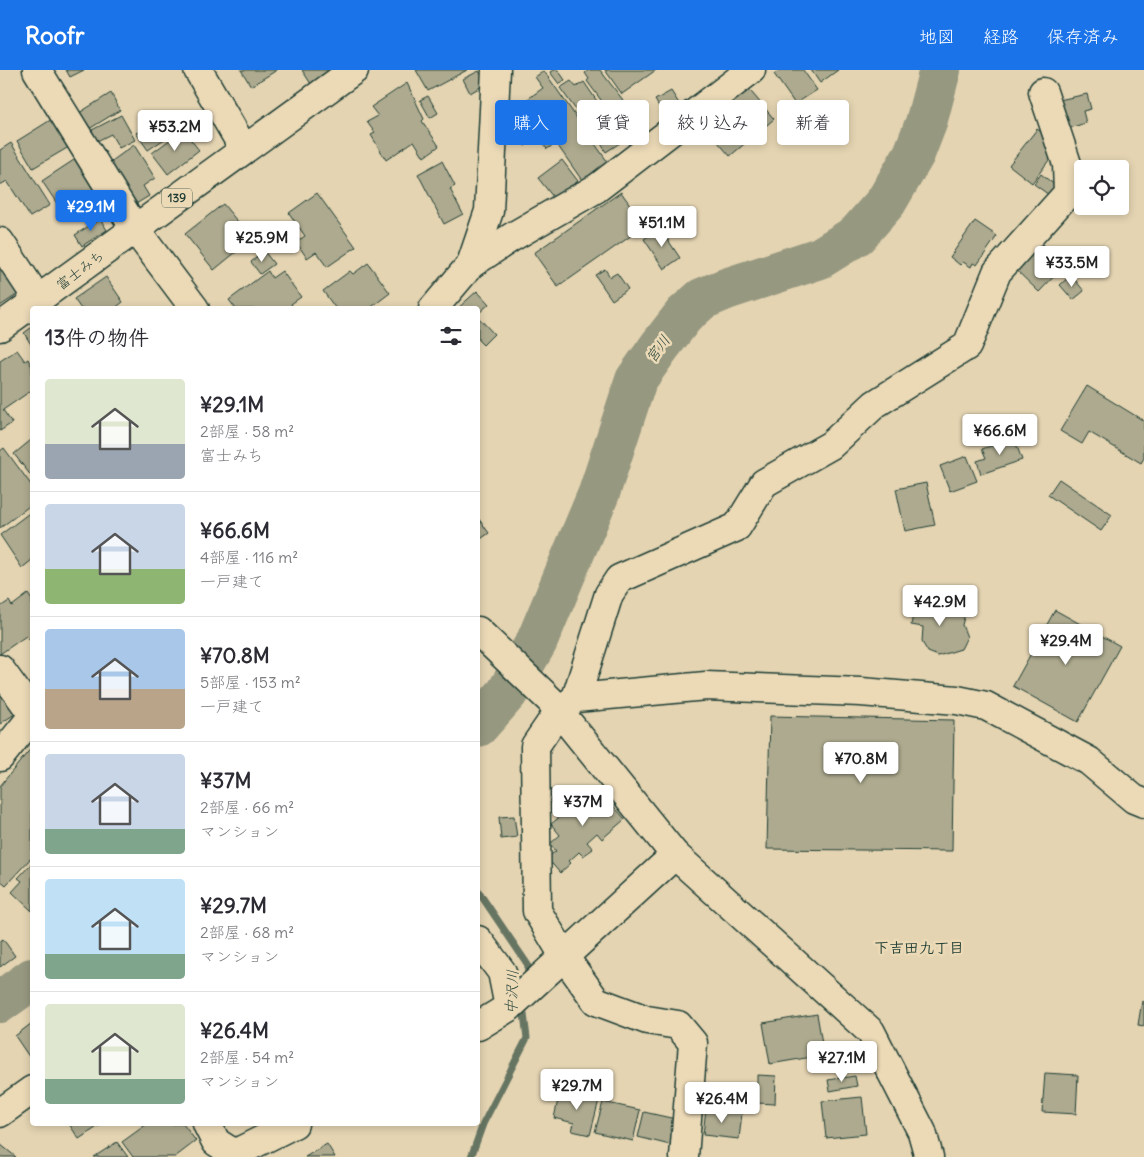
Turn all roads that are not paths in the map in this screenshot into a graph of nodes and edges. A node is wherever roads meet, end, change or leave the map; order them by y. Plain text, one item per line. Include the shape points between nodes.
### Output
1 (37, 70) edge
2 (198, 70) edge
3 (354, 70) edge
4 (496, 70) edge
5 (751, 70) edge
6 (1043, 92) dead end
7 (244, 149) junction
8 (135, 229) junction
9 (0, 242) edge
10 (471, 264) junction
11 (40, 301) junction
12 (32, 306) edge
13 (193, 306) edge
14 (436, 306) edge
15 (30, 308) edge
16 (0, 327) edge
17 (484, 637) edge
18 (0, 669) edge
19 (562, 703) junction
20 (30, 710) edge
21 (30, 720) edge
22 (0, 757) edge
23 (1144, 803) edge
24 (675, 855) junction
25 (480, 943) edge
26 (558, 961) junction
27 (514, 1002) junction
28 (480, 1025) edge
29 (30, 1091) edge
30 (0, 1113) edge
31 (208, 1126) edge
32 (290, 1126) edge
33 (231, 1155) edge
34 (684, 1157) edge
35 (929, 1157) edge

1 - 8 main road
2 - 7 main road
3 - 7 main road, 富士みち / 139
4 - 10 main road via 489,211
5 - 10 main road via 597,188
6 - 19 main road via 1067,164 1068,193 997,272 967,346 875,404 831,445 764,483 737,527 619,580 609,594
7 - 8 main road, 富士みち / 139
8 - 11 main road, 富士みち / 139
8 - 13 main road
9 - 11 main road
10 - 14 main road
11 - 12 main road, 富士みち / 139
15 - 16 main road, 富士みち / 139
17 - 19 main road
18 - 20 main road
19 - 23 main road via 706,686 861,692 957,700 986,706 1089,761 1134,799
19 - 24 main road
19 - 26 main road via 536,746 537,911
21 - 22 main road
24 - 26 main road
24 - 35 main road via 871,1032 922,1132
25 - 27 main road via 502,972
26 - 27 main road
26 - 34 main road via 596,1001 647,1020 678,1025 693,1043
27 - 28 main road
29 - 30 main road
31 - 33 main road via 216,1142
32 - 33 main road

